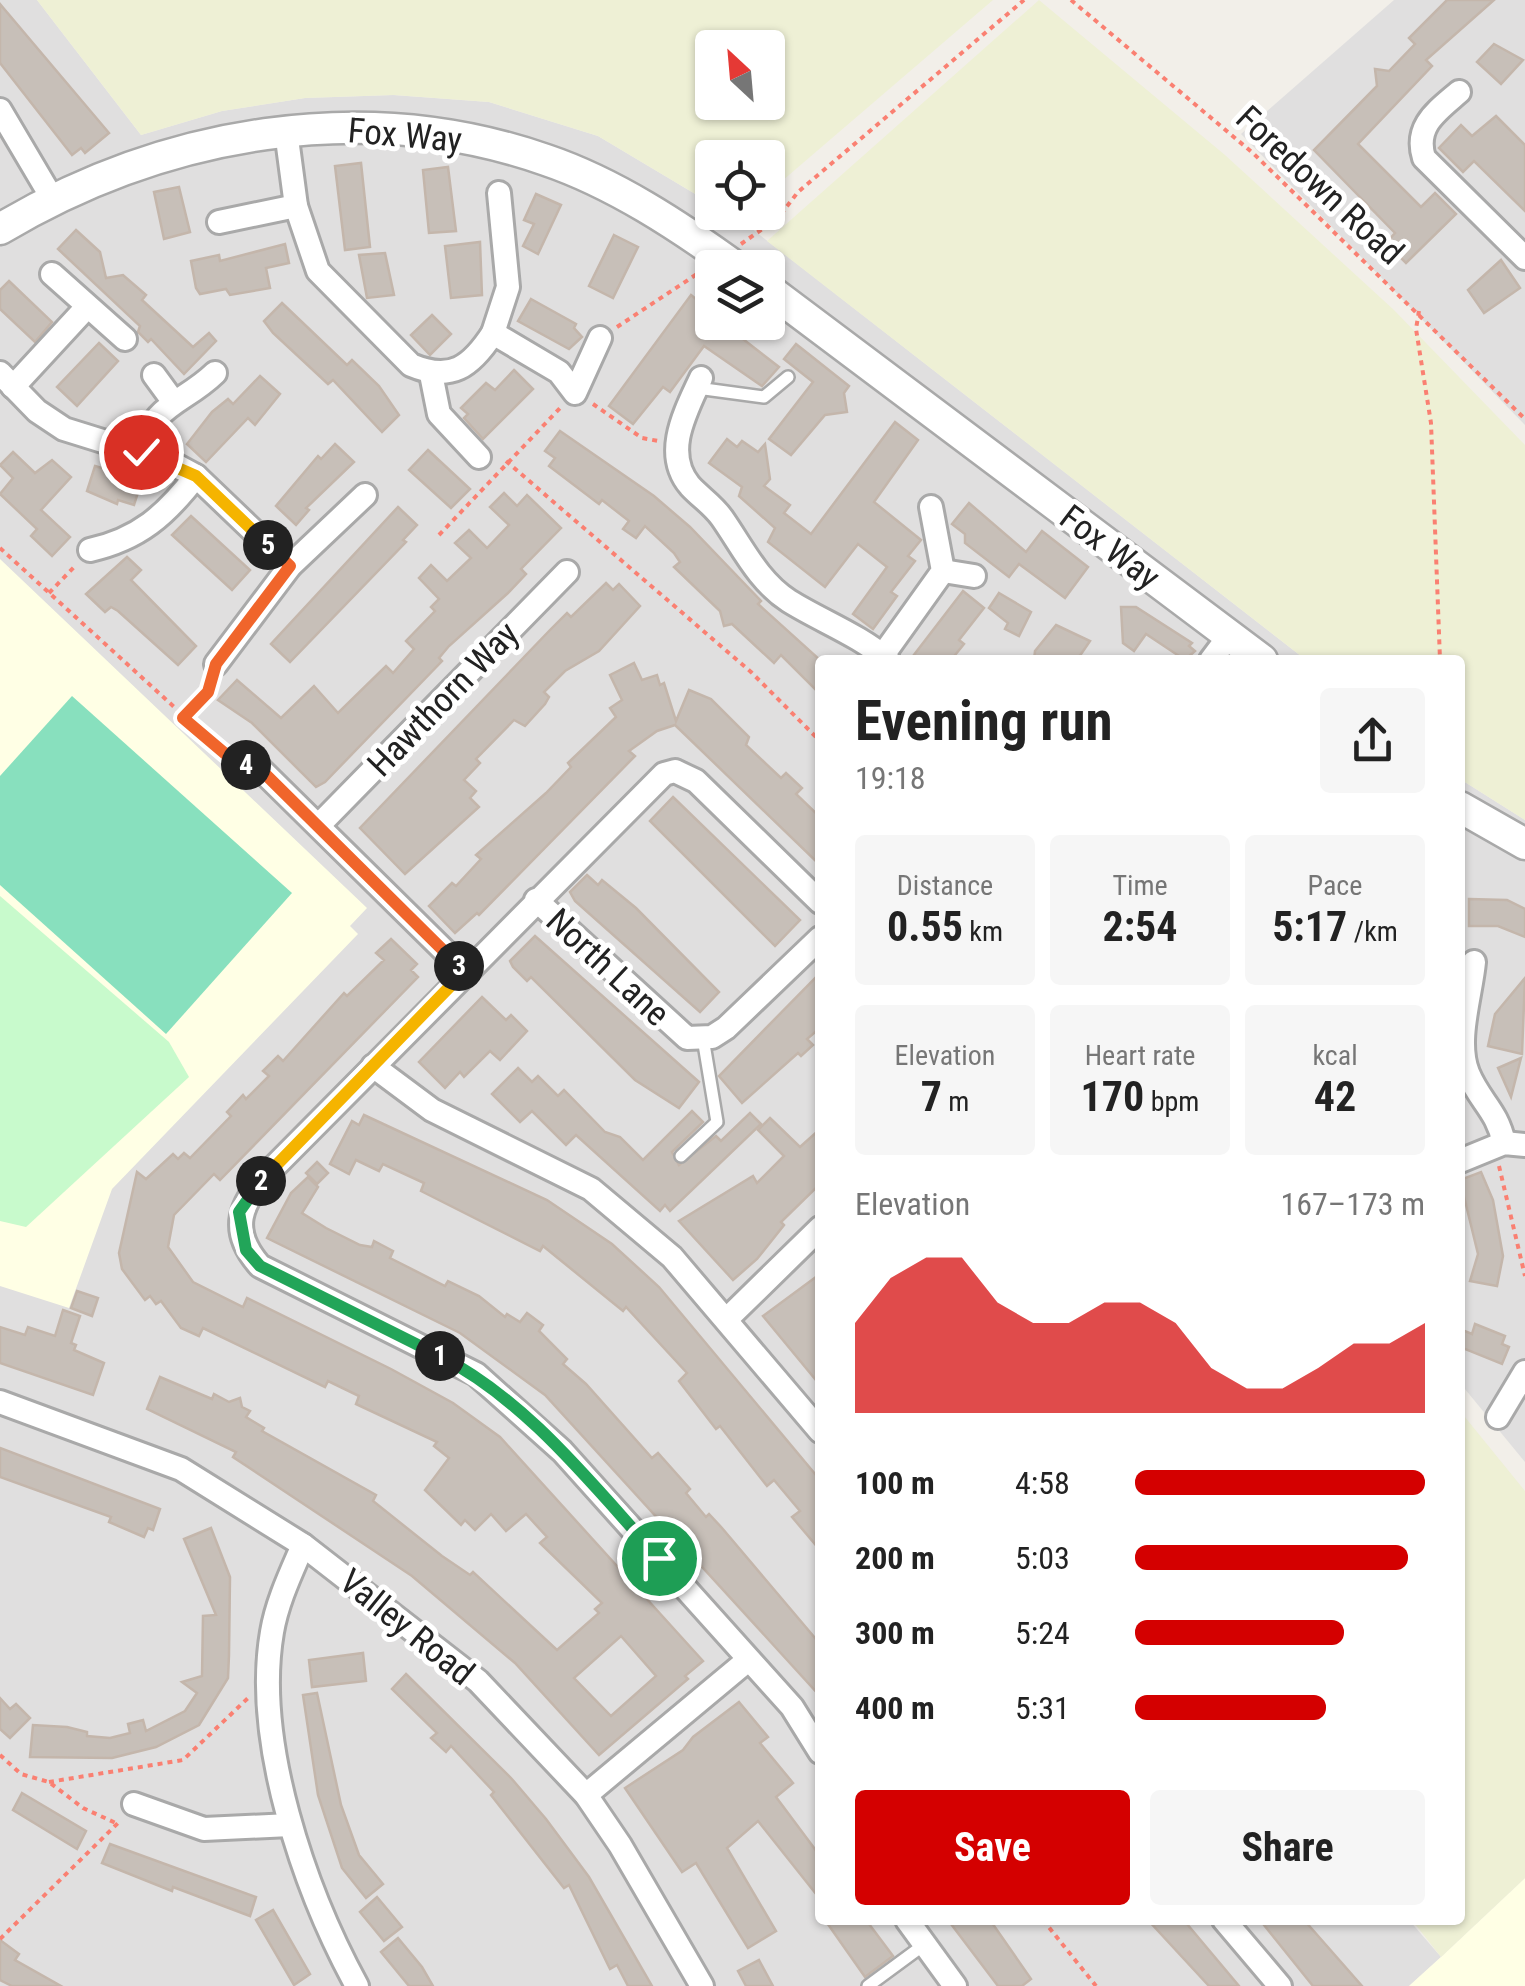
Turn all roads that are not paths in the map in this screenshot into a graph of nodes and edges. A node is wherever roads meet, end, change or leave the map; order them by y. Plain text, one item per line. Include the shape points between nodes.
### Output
1 (1460, 92) dead end
2 (0, 110) edge
3 (286, 131) junction
4 (498, 194) dead end
5 (52, 198) junction
6 (296, 206) junction
7 (220, 222) dead end
8 (0, 230) edge
9 (710, 250) edge
10 (1525, 258) edge
11 (52, 274) dead end
12 (785, 303) edge
13 (86, 308) junction
14 (493, 333) junction
15 (600, 338) road end
16 (125, 339) dead end
17 (215, 373) dead end
18 (431, 374) junction
19 (154, 375) dead end
20 (788, 378) dead end
21 (7, 380) edge
22 (699, 383) joint
23 (174, 402) junction
24 (141, 452) junction
25 (478, 456) dead end
26 (196, 476) junction
27 (364, 495) dead end
28 (931, 507) dead end
29 (90, 550) road end
30 (290, 566) junction
31 (944, 571) junction
32 (567, 572) dead end
33 (974, 576) dead end
34 (1220, 648) edge
35 (881, 655) edge
36 (888, 655) edge
37 (1244, 655) edge
38 (216, 664) road end
39 (251, 760) road end
40 (1465, 811) edge
41 (319, 826) junction
42 (1525, 844) edge
43 (815, 897) edge
44 (536, 900) junction
45 (815, 943) edge
46 (1474, 962) dead end
47 (465, 971) junction
48 (703, 1038) junction
49 (1465, 1049) edge
50 (1465, 1062) edge
51 (373, 1066) junction
52 (1508, 1145) edge
53 (681, 1156) dead end
54 (1465, 1159) edge
55 (815, 1233) edge
56 (728, 1318) junction
57 (1525, 1372) edge
58 (0, 1402) edge
59 (1498, 1417) dead end
60 (815, 1425) edge
61 (303, 1545) junction
62 (748, 1660) junction
63 (815, 1744) edge
64 (586, 1795) junction
65 (134, 1804) road end
66 (290, 1825) junction
67 (911, 1925) edge
68 (1228, 1925) edge
69 (925, 1944) junction
70 (357, 1986) edge
71 (702, 1986) edge
72 (868, 1986) edge
73 (955, 1986) edge
74 (1280, 1986) edge

1 - 10 street via 1422,129 1424,158
2 - 5 street
3 - 5 street, Fox Way via 156,157
3 - 6 street
3 - 9 street, Fox Way via 423,131 497,144 627,197
4 - 14 street via 508,287
5 - 8 street, Fox Way
6 - 7 street
6 - 18 street via 308,249 331,289 411,366
11 - 13 street
12 - 34 street, Fox Way
13 - 16 street
13 - 21 street
14 - 15 street via 559,372 575,393
14 - 18 street via 457,373
17 - 23 street
18 - 25 street via 439,414
19 - 23 street
20 - 22 lane via 764,397
21 - 24 street via 64,429
22 - 35 street via 677,445 690,486 788,600
23 - 24 street via 147,428
24 - 26 street
26 - 29 street via 170,511 144,530
26 - 30 street
27 - 30 street
28 - 31 street
30 - 38 street
31 - 33 street
31 - 36 street
32 - 41 street, Hawthorn Way
34 - 37 street, Fox Way
39 - 41 street
40 - 42 street
41 - 47 street
43 - 44 street, North Lane via 696,781 675,772 653,781
44 - 47 street, North Lane
44 - 48 street, North Lane via 674,1030
45 - 48 street, North Lane via 726,1028
46 - 49 street
47 - 51 street, North Lane
48 - 53 lane via 717,1122
50 - 52 street
51 - 56 street via 432,1110 591,1188 672,1256
51 - 62 street, North Lane via 250,1192 239,1212 246,1250 260,1266 476,1374 562,1451
52 - 54 street
55 - 56 street
56 - 60 street
57 - 59 street
58 - 61 street, Valley Road via 181,1469
61 - 64 street, Valley Road via 478,1681
61 - 66 street via 271,1634 276,1760
62 - 63 street, North Lane via 792,1707
62 - 64 street
64 - 71 street, Valley Road
65 - 66 street via 204,1829
66 - 70 street
67 - 69 street
68 - 74 street
69 - 72 lane
69 - 73 street

